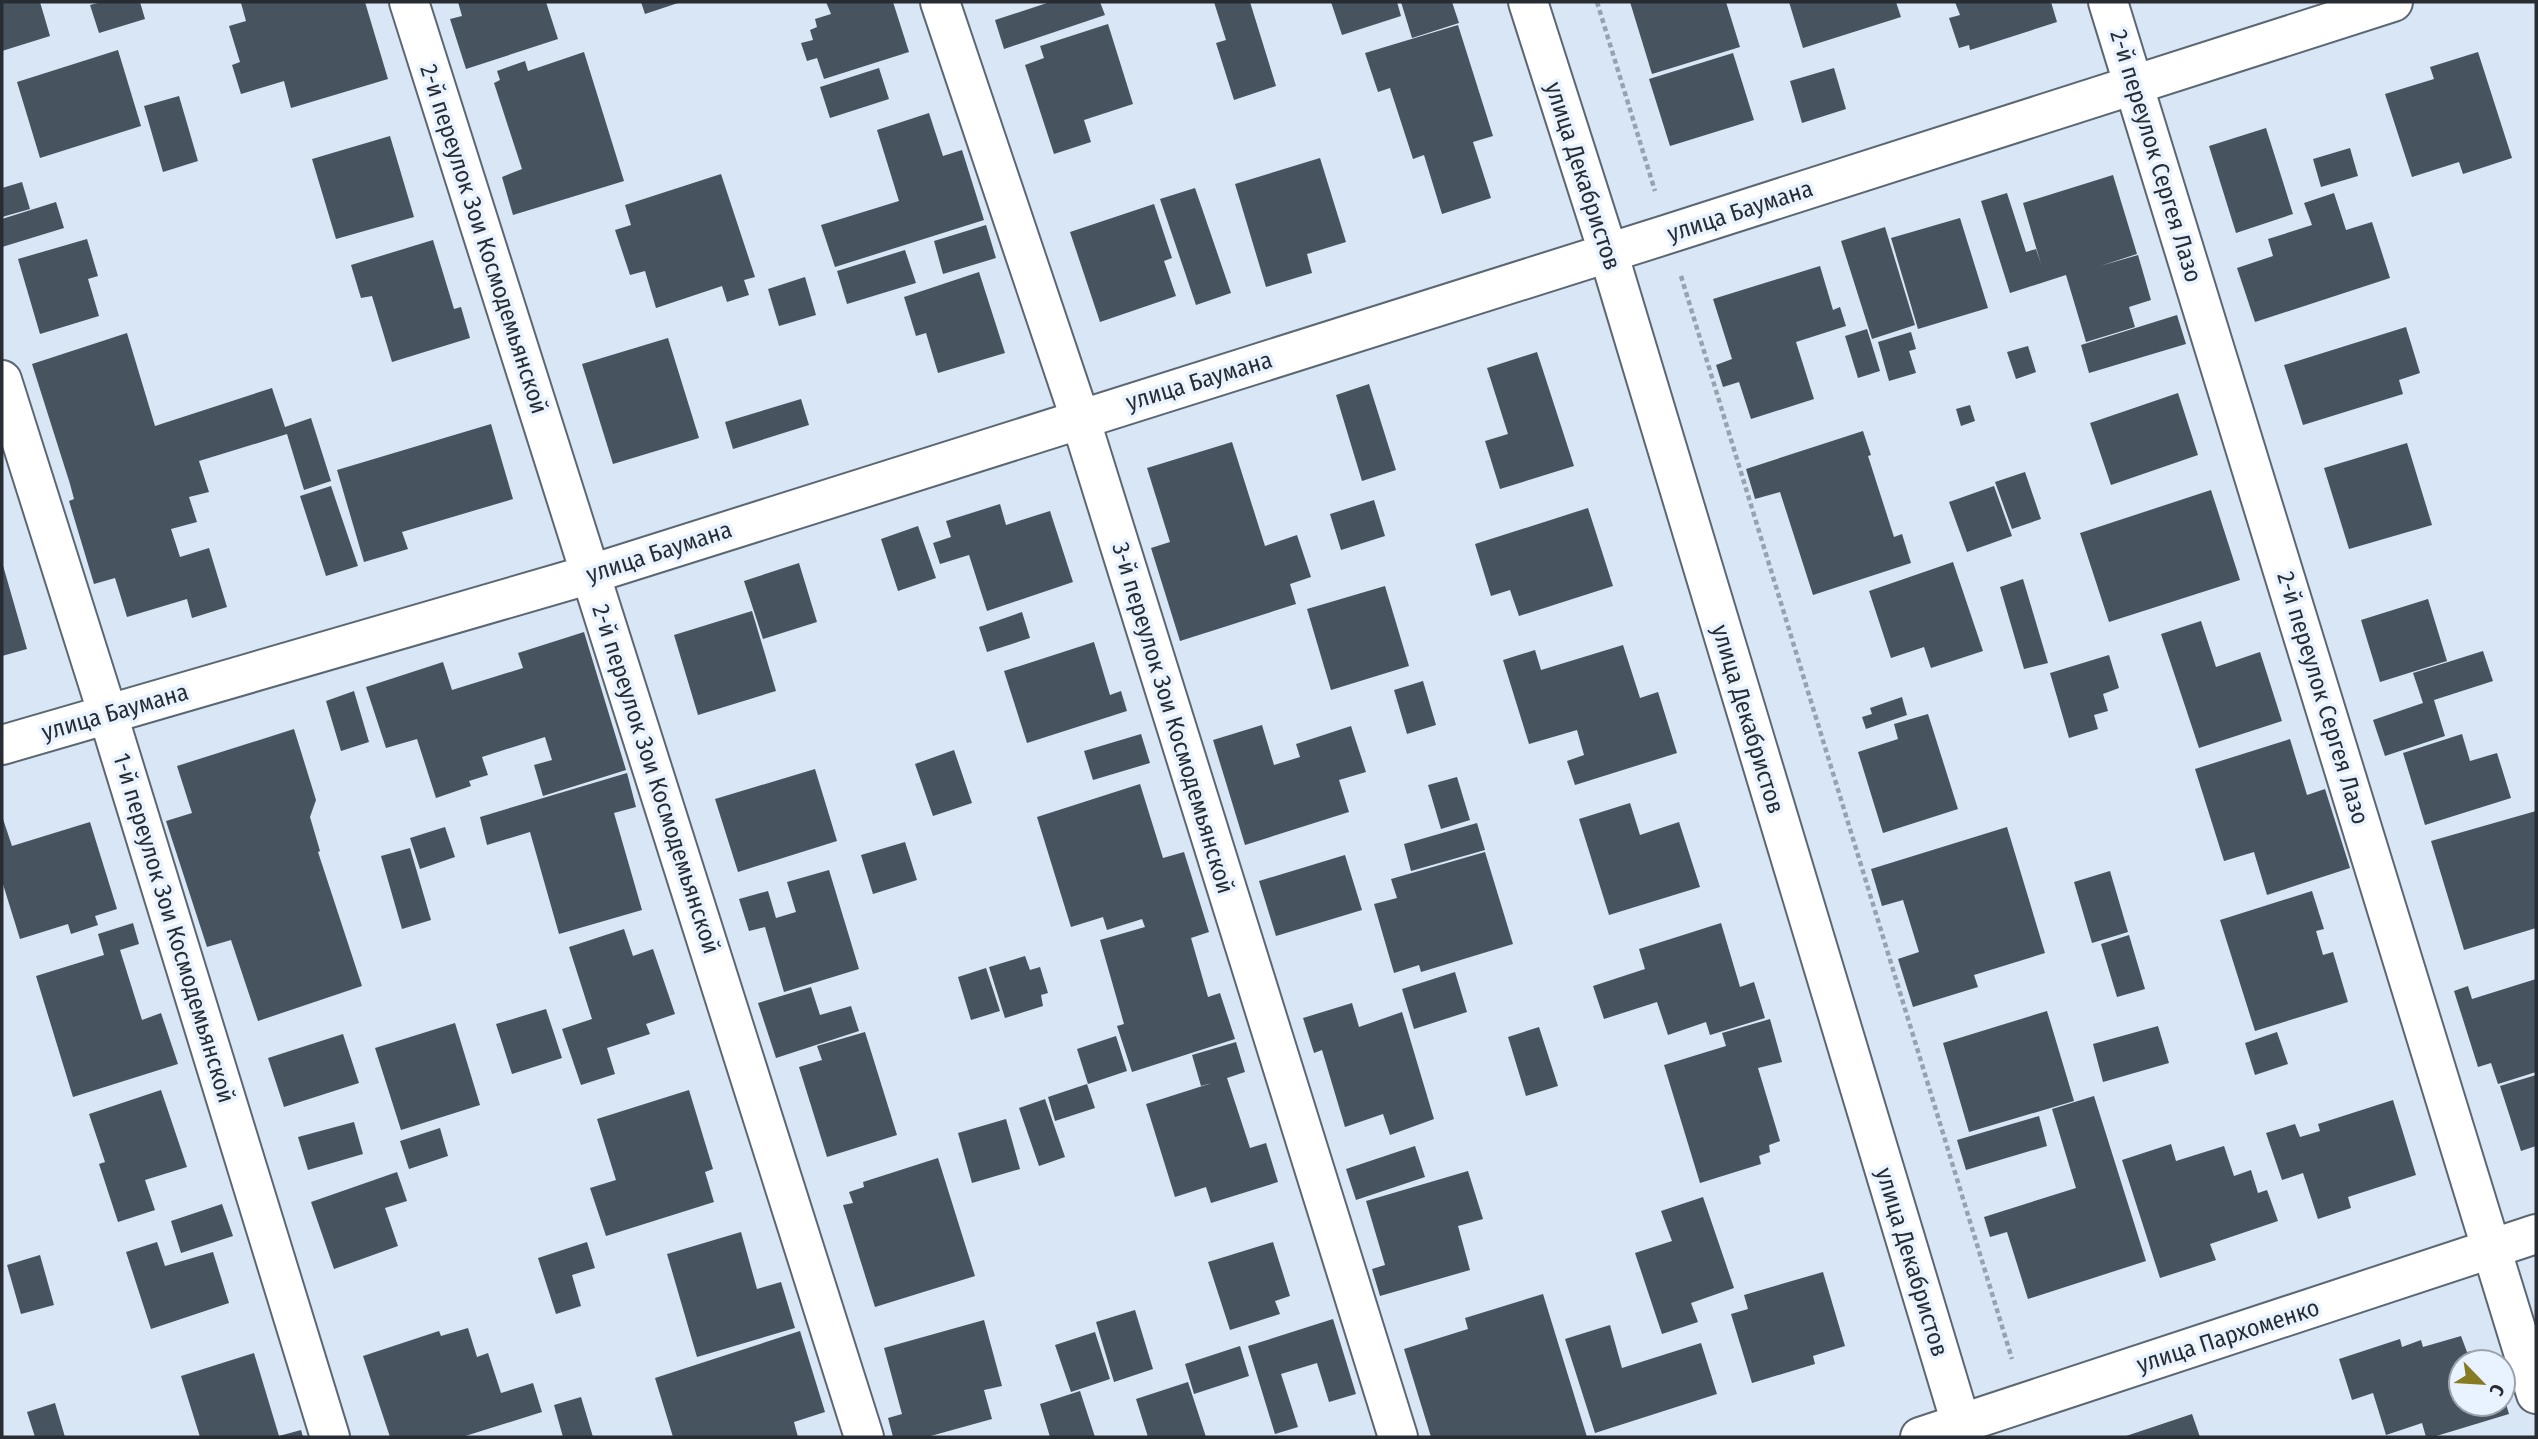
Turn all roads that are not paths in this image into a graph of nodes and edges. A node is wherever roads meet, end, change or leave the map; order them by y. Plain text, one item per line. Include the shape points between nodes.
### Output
1 (409, 2) edge
2 (940, 2) edge
3 (1528, 2) edge
4 (2108, 2) edge
5 (2393, 2) edge
6 (2134, 85) junction
7 (1608, 252) junction
8 (2, 380) edge
9 (1080, 418) junction
10 (591, 574) junction
11 (108, 715) junction
12 (2, 745) edge
13 (2536, 1234) edge
14 (2492, 1248) junction
15 (2536, 1394) edge
16 (1963, 1431) edge
17 (330, 1437) edge
18 (864, 1437) edge
19 (1398, 1437) edge
20 (1920, 1437) edge

1 - 10 street, 2-й переулок Зои Космодемьянской
2 - 9 street, 3-й переулок Зои Космодемьянской
3 - 7 street, улица Декабристов
4 - 6 street, 2-й переулок Сергея Лазо
5 - 6 street, улица Баумана
6 - 7 street, улица Баумана
6 - 14 street, 2-й переулок Сергея Лазо
7 - 9 street, улица Баумана
7 - 16 street, улица Декабристов
8 - 11 street, 1-й переулок Зои Космодемьянской
9 - 10 street, улица Баумана
9 - 19 street, 3-й переулок Зои Космодемьянской
10 - 11 street, улица Баумана
10 - 18 street, 2-й переулок Зои Космодемьянской
11 - 12 street, улица Баумана
11 - 17 street, 1-й переулок Зои Космодемьянской
13 - 14 street, улица Пархоменко
14 - 15 street, 2-й переулок Сергея Лазо
14 - 16 street, улица Пархоменко via 2025,1403
16 - 20 street, улица Пархоменко

